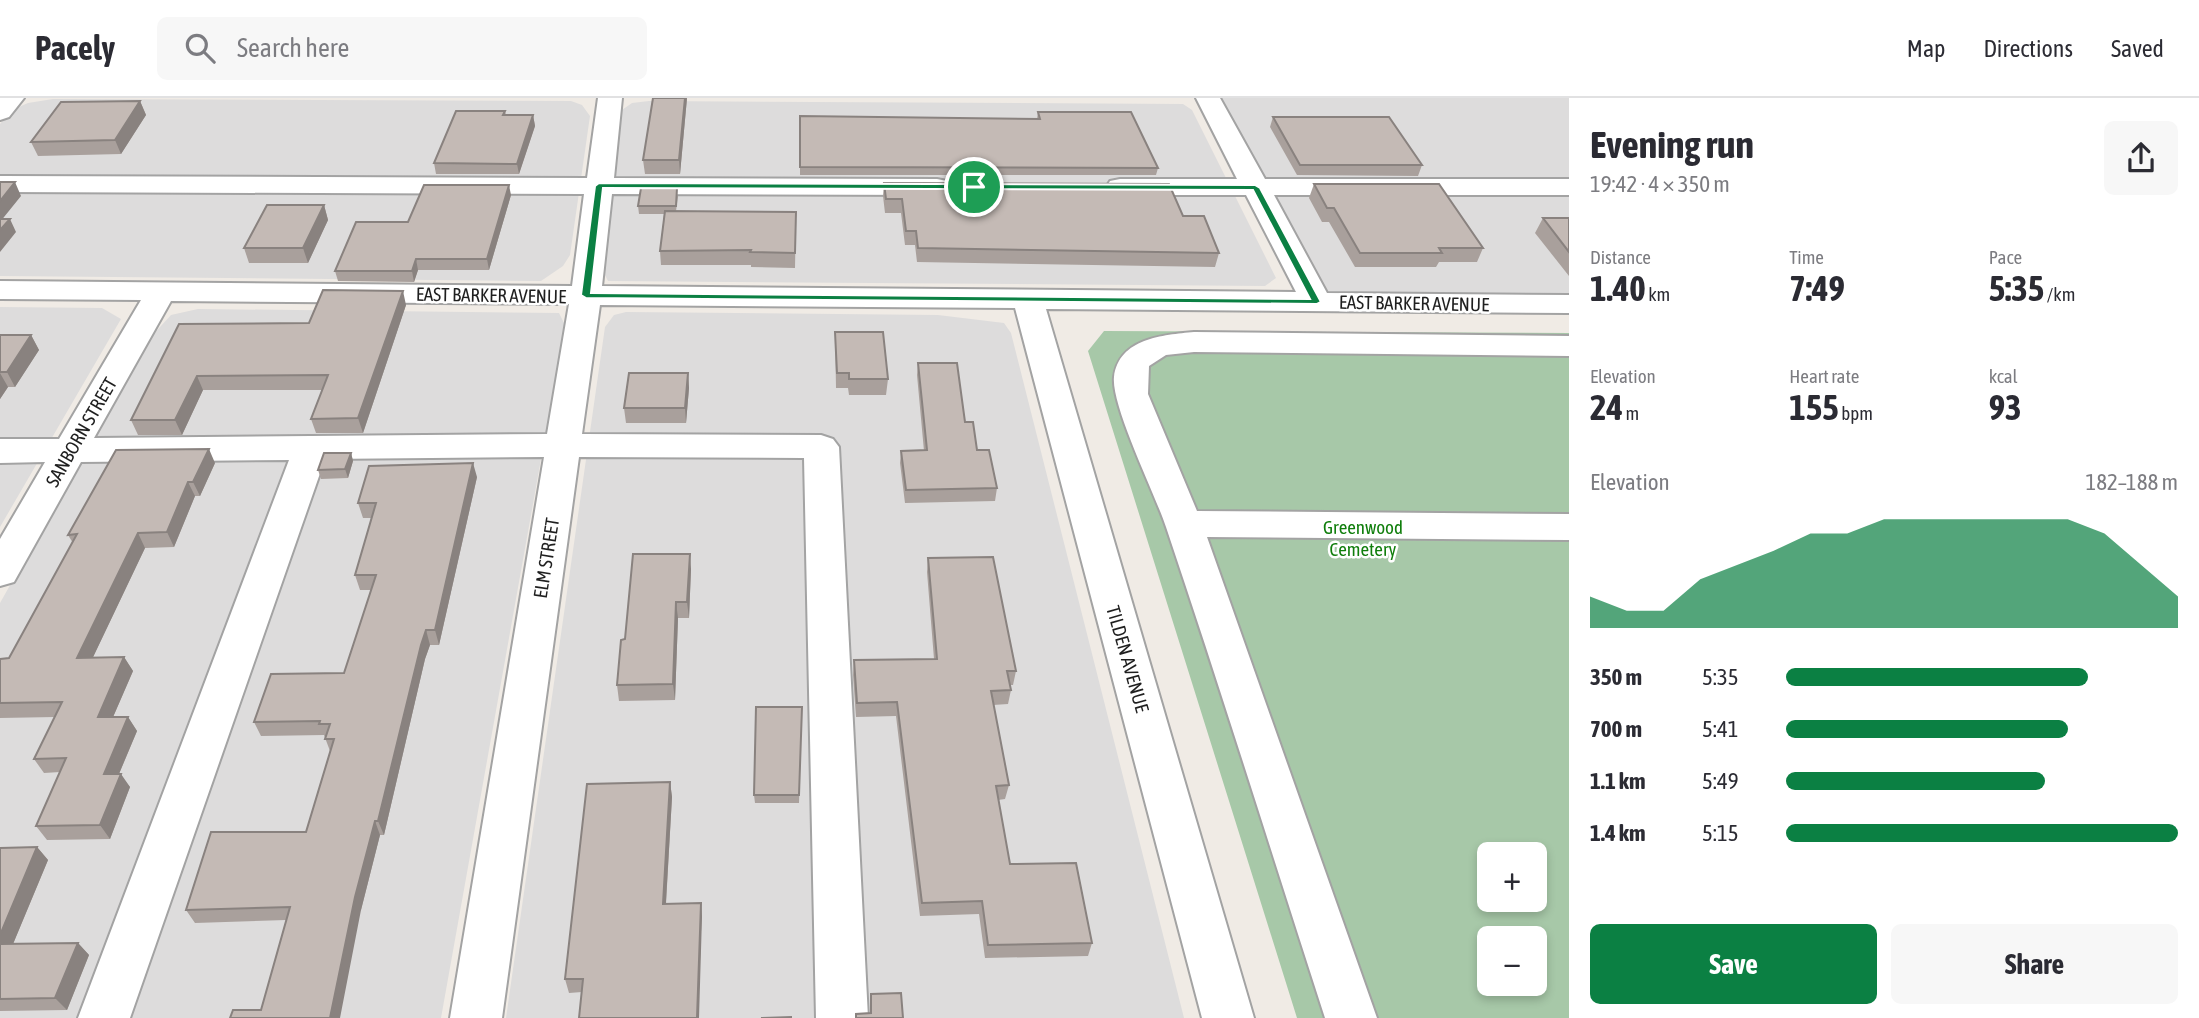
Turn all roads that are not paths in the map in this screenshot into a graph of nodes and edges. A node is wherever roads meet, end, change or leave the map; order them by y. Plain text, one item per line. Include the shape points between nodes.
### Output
1 (12, 98) edge
2 (610, 98) edge
3 (1208, 98) edge
4 (0, 112) edge
5 (0, 184) edge
6 (599, 186) junction
7 (962, 187) edge
8 (1088, 187) edge
9 (1569, 187) edge
10 (1255, 188) junction
11 (0, 290) edge
12 (162, 292) junction
13 (586, 295) junction
14 (1028, 299) junction
15 (1317, 302) junction
16 (1569, 304) edge
17 (1569, 346) edge
18 (563, 445) junction
19 (311, 448) junction
20 (0, 451) edge
21 (70, 451) junction
22 (1184, 524) junction
23 (1569, 527) edge
24 (0, 572) edge
25 (104, 1018) edge
26 (476, 1018) edge
27 (842, 1018) edge
28 (1228, 1018) edge
29 (1351, 1018) edge

1 - 4 street
2 - 6 street, ELM STREET
3 - 10 street
5 - 6 street
6 - 7 street
6 - 13 street, ELM STREET
8 - 10 street
9 - 10 street
10 - 15 street
11 - 12 street, EAST BARKER AVENUE
12 - 13 street, EAST BARKER AVENUE
12 - 21 street, SANBORN STREET
13 - 14 street, EAST BARKER AVENUE
13 - 18 street, ELM STREET
14 - 15 street, EAST BARKER AVENUE
14 - 28 street, TILDEN AVENUE
15 - 16 street, EAST BARKER AVENUE
17 - 22 street via 1162,344 1139,356 1129,373 1131,394
18 - 19 street
18 - 26 street, ELM STREET
18 - 27 street via 821,447
19 - 21 street
19 - 25 street
20 - 21 street
21 - 24 street, SANBORN STREET
22 - 23 street
22 - 29 street

